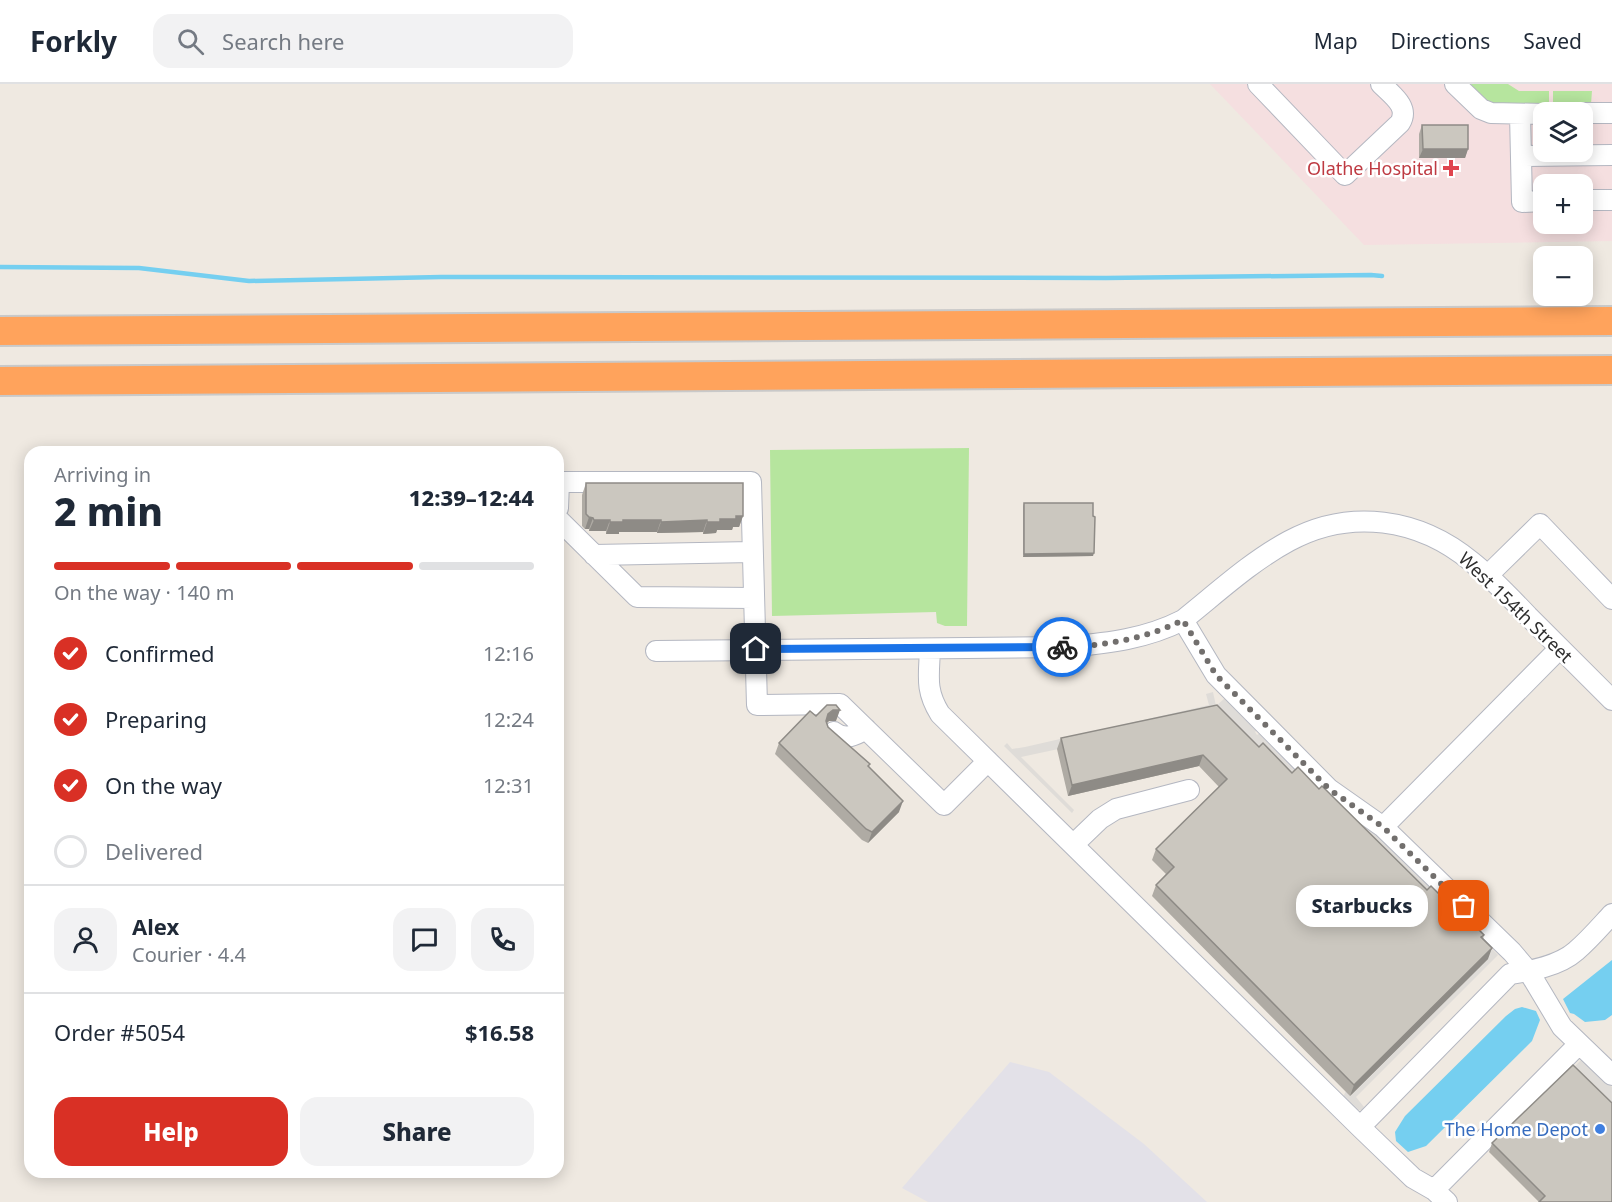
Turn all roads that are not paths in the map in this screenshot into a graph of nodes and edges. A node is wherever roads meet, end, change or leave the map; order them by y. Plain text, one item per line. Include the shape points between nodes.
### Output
1 (1258, 84) edge
2 (1381, 84) edge
3 (1455, 84) edge
4 (1612, 113) edge
5 (1520, 114) junction
6 (1533, 114) edge
7 (1593, 114) edge
8 (1612, 155) edge
9 (1521, 156) junction
10 (1593, 200) edge
11 (1612, 200) edge
12 (1533, 202) edge
13 (1612, 321) edge
14 (0, 331) edge
15 (1612, 370) edge
16 (0, 381) edge
17 (564, 482) edge
18 (564, 525) edge
19 (753, 552) junction
20 (594, 555) junction
21 (1488, 575) junction
22 (1610, 594) edge
23 (754, 598) junction
24 (1183, 620) junction
25 (1560, 648) junction
26 (756, 649) junction
27 (930, 649) junction
28 (656, 651) dead end
29 (1612, 700) edge
30 (822, 718) junction
31 (866, 729) junction
32 (988, 761) junction
33 (1189, 790) dead end
34 (1383, 827) junction
35 (1074, 844) junction
36 (1612, 915) edge
37 (1529, 972) junction
38 (1579, 1044) junction
39 (1612, 1075) edge
40 (1360, 1127) junction
41 (1441, 1196) edge

1 - 2 street via 1345,176 1404,116 1400,103
3 - 5 street via 1482,109
4 - 7 street
5 - 6 street
5 - 9 street
8 - 9 street
9 - 12 street via 1522,202
10 - 11 street
13 - 14 highway
15 - 16 highway
17 - 19 street via 751,482
18 - 20 street
19 - 20 street
19 - 23 street
20 - 23 street via 637,597
21 - 22 street via 1540,524
21 - 24 street, West 154th Street via 1452,546 1410,527 1352,521 1290,541 1253,564
21 - 25 street, West 154th Street
23 - 26 street
24 - 27 street, West 154th Street via 1124,641 1068,647
24 - 34 street via 1216,675 1329,789
25 - 29 street, West 154th Street
25 - 34 street
26 - 27 street, West 154th Street
26 - 28 street, West 154th Street
26 - 30 street via 757,705
27 - 32 street via 932,700 940,714
30 - 31 street via 839,736 849,737
30 - 31 street via 840,704
31 - 32 street via 944,805
32 - 35 street
33 - 35 street via 1116,809
34 - 37 street
35 - 40 street
36 - 37 street via 1575,953
37 - 38 street via 1562,1027
37 - 40 street via 1510,974
38 - 39 street
38 - 41 street
40 - 41 street via 1413,1178

